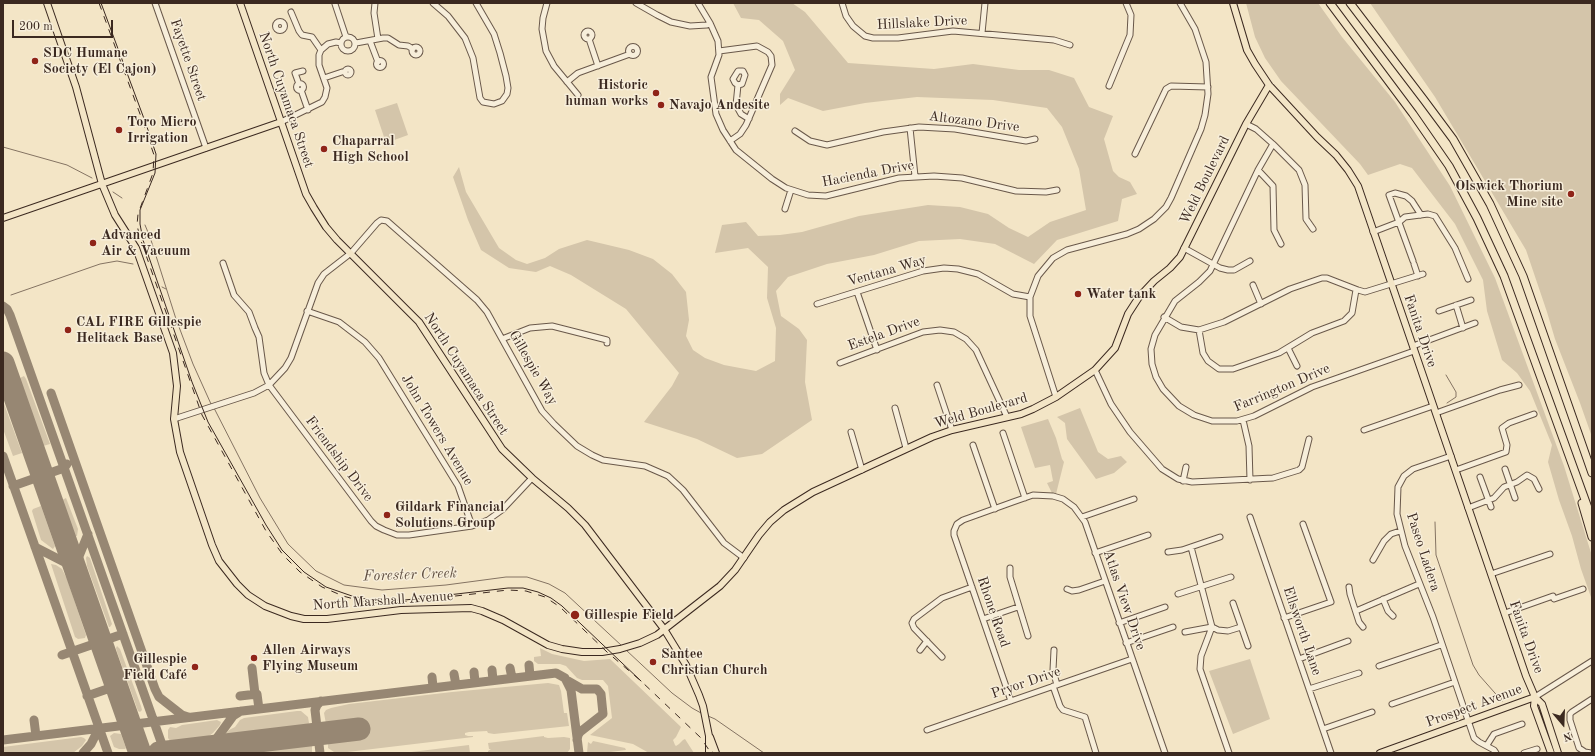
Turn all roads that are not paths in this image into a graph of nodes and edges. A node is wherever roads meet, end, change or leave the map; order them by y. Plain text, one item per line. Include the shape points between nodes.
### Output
1 (47, 3) edge
2 (156, 3) edge
3 (240, 3) edge
4 (334, 3) edge
5 (375, 3) edge
6 (433, 3) edge
7 (476, 3) edge
8 (548, 3) edge
9 (636, 3) edge
10 (698, 3) edge
11 (842, 3) edge
12 (985, 3) edge
13 (1126, 3) edge
14 (1180, 3) edge
15 (1233, 3) edge
16 (1330, 3) edge
17 (1350, 3) edge
18 (291, 12) dead end
19 (294, 21) junction
20 (710, 22) junction
21 (284, 24) dead end
22 (982, 33) junction
23 (346, 37) junction
24 (378, 39) junction
25 (589, 39) dead end
26 (370, 41) junction
27 (341, 42) junction
28 (356, 43) junction
29 (1070, 45) dead end
30 (413, 49) dead end
31 (321, 50) junction
32 (718, 51) junction
33 (630, 54) dead end
34 (378, 62) dead end
35 (598, 66) junction
36 (303, 71) dead end
37 (345, 71) dead end
38 (324, 78) junction
39 (566, 82) junction
40 (738, 85) dead end
41 (1269, 85) junction
42 (1109, 86) dead end
43 (1208, 87) junction
44 (578, 95) dead end
45 (308, 110) junction
46 (749, 119) junction
47 (282, 122) junction
48 (1246, 124) junction
49 (910, 128) junction
50 (795, 131) dead end
51 (1034, 139) dead end
52 (730, 141) junction
53 (1273, 144) junction
54 (206, 148) junction
55 (1135, 154) dead end
56 (1258, 170) junction
57 (916, 176) junction
58 (102, 184) junction
59 (791, 190) junction
60 (1057, 190) dead end
61 (785, 209) dead end
62 (1420, 215) junction
63 (3, 218) edge
64 (1399, 222) junction
65 (1313, 229) dead end
66 (1373, 232) junction
67 (1281, 244) dead end
68 (1184, 248) junction
69 (351, 253) junction
70 (1250, 262) dead end
71 (223, 263) dead end
72 (1214, 263) junction
73 (1468, 279) dead end
74 (1391, 284) junction
75 (1253, 285) dead end
76 (1356, 290) junction
77 (857, 292) junction
78 (1030, 297) junction
79 (1471, 300) dead end
80 (817, 304) dead end
81 (1261, 304) junction
82 (1456, 305) junction
83 (307, 310) junction
84 (1440, 311) dead end
85 (1164, 317) junction
86 (1475, 323) dead end
87 (1463, 328) junction
88 (1199, 330) junction
89 (502, 339) junction
90 (607, 342) dead end
91 (1288, 348) junction
92 (1414, 348) junction
93 (877, 350) junction
94 (840, 363) dead end
95 (1298, 366) dead end
96 (1095, 370) junction
97 (269, 385) junction
98 (938, 385) dead end
99 (1519, 385) dead end
100 (1056, 397) junction
101 (1433, 406) junction
102 (895, 408) dead end
103 (1436, 414) junction
104 (1534, 414) dead end
105 (1007, 417) junction
106 (174, 419) junction
107 (1243, 420) junction
108 (952, 430) junction
109 (1364, 430) dead end
110 (851, 432) dead end
111 (1003, 433) dead end
112 (1578, 434) junction
113 (1309, 439) dead end
114 (973, 445) dead end
115 (906, 448) junction
116 (1451, 456) junction
117 (1570, 461) junction
118 (1592, 466) edge
119 (1186, 467) dead end
120 (1505, 469) dead end
121 (862, 470) junction
122 (1456, 470) junction
123 (1592, 473) edge
124 (1480, 477) dead end
125 (532, 478) junction
126 (1250, 480) junction
127 (1183, 481) junction
128 (1510, 484) junction
129 (1539, 489) dead end
130 (1025, 498) junction
131 (1515, 498) dead end
132 (1134, 499) dead end
133 (1488, 500) junction
134 (1491, 507) dead end
135 (995, 508) junction
136 (1468, 508) junction
137 (1082, 517) junction
138 (1250, 517) dead end
139 (1592, 519) edge
140 (1303, 524) dead end
141 (472, 526) junction
142 (954, 531) joint
143 (1400, 531) junction
144 (1148, 535) dead end
145 (1220, 537) dead end
146 (1592, 537) edge
147 (1191, 547) junction
148 (1168, 552) dead end
149 (1095, 553) junction
150 (1550, 554) dead end
151 (744, 558) junction
152 (1373, 560) dead end
153 (1010, 568) dead end
154 (1491, 574) junction
155 (1231, 577) dead end
156 (1105, 581) junction
157 (1419, 584) junction
158 (972, 587) junction
159 (1202, 587) junction
160 (1350, 587) dead end
161 (1067, 589) dead end
162 (1583, 589) dead end
163 (1178, 594) dead end
164 (1383, 599) junction
165 (1233, 603) dead end
166 (1018, 607) junction
167 (1165, 607) dead end
168 (1356, 610) junction
169 (1505, 613) junction
170 (1393, 616) dead end
171 (1284, 618) junction
172 (983, 619) junction
173 (1119, 623) junction
174 (1172, 627) dead end
175 (1212, 627) junction
176 (1241, 627) junction
177 (1363, 627) dead end
178 (664, 629) junction
179 (1185, 632) dead end
180 (1028, 636) dead end
181 (927, 641) junction
182 (1348, 641) dead end
183 (1126, 643) junction
184 (1441, 645) junction
185 (1248, 646) dead end
186 (920, 650) dead end
187 (1054, 650) dead end
188 (942, 657) dead end
189 (1132, 659) junction
190 (1299, 659) junction
191 (1592, 661) edge
192 (1379, 666) dead end
193 (1359, 672) dead end
194 (1455, 682) junction
195 (1055, 686) junction
196 (1309, 689) junction
197 (1535, 697) junction
198 (1592, 699) edge
199 (1011, 701) junction
200 (1392, 704) dead end
201 (1372, 712) dead end
202 (1468, 721) junction
203 (1522, 724) dead end
204 (1323, 729) junction
205 (927, 730) dead end
206 (709, 736) junction
207 (1487, 745) junction
208 (1537, 749) dead end
209 (1389, 752) edge
210 (709, 753) edge
211 (716, 753) edge
212 (1096, 753) edge
213 (1165, 753) edge
214 (1229, 753) edge
215 (1331, 753) edge
216 (1380, 753) edge
217 (1496, 753) edge
218 (1524, 753) edge
219 (1551, 753) edge
220 (1558, 753) edge
221 (1591, 753) edge

1 - 58 main road, North Marshall Avenue via 78,93
2 - 54 street, Fayette Street
3 - 47 main road, North Cuyamaca Street
4 - 23 street
5 - 24 street
6 - 7 street via 448,16 465,38 473,58 478,96 483,102 494,104 504,99 508,88 494,34
8 - 39 street via 542,24 544,46 551,62
9 - 20 street via 671,22 690,26 707,25
10 - 20 street, Hacienda Drive
11 - 22 street, Hillslake Drive via 844,12 853,26 865,36 873,38 898,38 953,31
12 - 22 street
13 - 42 street via 1131,15 1130,35
14 - 43 street via 1192,22 1201,45
15 - 41 main road, Fanita Drive via 1247,50
16 - 117 highway via 1449,166 1477,218 1504,276
17 - 112 highway via 1453,139 1490,204 1523,276
18 - 19 street
19 - 21 street
19 - 31 street via 302,35 312,37
20 - 32 street, Hacienda Drive via 718,41
22 - 29 street, Hillslake Drive via 1054,40
23 - 27 street
23 - 28 street via 352,38
24 - 26 street
24 - 30 street via 388,38
25 - 35 street
26 - 28 street
26 - 34 street
27 - 28 street via 348,51 353,49
27 - 31 street via 331,42
31 - 38 street via 318,61
32 - 46 street via 757,46 771,56 772,64
32 - 52 street, Hacienda Drive via 719,55 711,77 714,100 716,114
33 - 35 street
35 - 39 street via 573,76
36 - 45 street via 295,73 299,84 297,88 301,90
37 - 38 street
38 - 45 street via 327,88 325,97 318,105
39 - 44 street
40 - 46 street via 737,107 741,114
41 - 48 main road, Weld Boulevard
41 - 66 main road, Fanita Drive via 1348,170 1358,186
43 - 55 street via 1166,88
43 - 78 street via 1201,129 1163,211 1150,223 1133,232 1073,248 1057,255 1044,266
45 - 47 street
46 - 52 street via 742,131
47 - 54 main road
47 - 69 main road, North Cuyamaca Street via 306,194 326,227
48 - 53 street
48 - 68 main road, Weld Boulevard
49 - 50 street, Altozano Drive via 827,145 810,141
49 - 51 street, Altozano Drive via 946,128
49 - 57 street
52 - 59 street, Hacienda Drive via 744,157 777,183
53 - 56 street, Farrington Drive
53 - 65 street via 1301,173 1305,185 1306,219
54 - 58 main road
56 - 67 street via 1273,186 1272,218 1274,230
56 - 72 street, Farrington Drive
57 - 59 street, Hacienda Drive via 826,196 808,195
57 - 60 street, Hacienda Drive via 962,178 1016,190
58 - 63 main road
58 - 106 main road, North Marshall Avenue via 115,215 136,248 173,353 177,386
59 - 61 street
62 - 64 street via 1405,217
62 - 64 street via 1412,201 1406,196 1394,193 1389,195
62 - 73 street via 1435,216 1455,248
64 - 66 street
64 - 74 street via 1413,262 1421,275
66 - 74 main road, Fanita Drive
68 - 72 street
68 - 96 main road, Weld Boulevard via 1170,268 1138,297 1128,314 1115,348
69 - 83 street via 324,274
69 - 89 street, Gillespie Way via 376,223 381,220 390,222 478,300
69 - 125 main road, North Cuyamaca Street via 419,322 502,449
70 - 72 street via 1234,270 1220,268
71 - 97 street, Friendship Drive via 234,295 249,312 259,337 264,373
72 - 85 street, Farrington Drive via 1203,278 1175,301
74 - 76 street via 1368,291
74 - 92 main road, Fanita Drive
75 - 81 street
76 - 81 street via 1322,278 1290,289
76 - 91 street via 1352,313 1348,318 1312,333
77 - 78 street, Ventana Way via 923,271 952,268 978,274 1014,294
77 - 80 street, Ventana Way
77 - 93 street
78 - 100 street via 1031,322
79 - 82 street
81 - 88 street via 1224,322
82 - 84 street
82 - 87 street
83 - 97 street via 291,358
83 - 141 street, John Towers Avenue via 339,322 366,342 379,358 458,486
85 - 88 street via 1181,327
85 - 107 street, Farrington Drive via 1155,335 1151,354 1155,374 1163,389 1179,406 1200,417 1224,422
86 - 87 street, Farrington Drive
87 - 92 street, Farrington Drive
88 - 91 street via 1206,359 1213,366 1223,370 1279,354
89 - 90 street via 530,328 552,326
89 - 151 street, Gillespie Way via 542,411 577,446 603,460 645,466 668,476 683,490 724,543
91 - 95 street
92 - 101 main road, Fanita Drive
92 - 107 street, Farrington Drive via 1312,387
93 - 94 street, Estela Drive
93 - 105 street, Estela Drive via 931,330 945,330 958,334 976,350
96 - 100 main road, Weld Boulevard
96 - 127 street via 1111,404 1130,432 1162,469
97 - 106 street via 254,393
97 - 141 street, Friendship Drive via 376,526 397,535
98 - 108 street
99 - 103 street
100 - 105 main road, Weld Boulevard via 1033,410
101 - 103 main road, Fanita Drive
101 - 109 street
102 - 115 street
103 - 116 main road, Fanita Drive
104 - 122 street via 1502,428 1506,452
105 - 108 main road, Weld Boulevard
106 - 178 main road, North Marshall Avenue via 180,452 219,561 236,584 265,606 291,616 325,620 401,610 471,608 503,620 558,648 582,652 613,651 633,646
107 - 126 street via 1249,446
108 - 115 main road, Weld Boulevard
110 - 121 street
111 - 130 street
112 - 118 highway
112 - 123 highway
113 - 126 street via 1300,469 1268,479
114 - 135 street
115 - 121 main road, Weld Boulevard
116 - 122 main road, Fanita Drive
116 - 143 street, Paseo Ladera via 1413,469 1400,481 1396,507
117 - 139 highway
117 - 146 highway
119 - 127 street
120 - 128 street
121 - 151 main road, Weld Boulevard via 813,492 784,510 759,535
122 - 136 main road, Fanita Drive
124 - 133 street
125 - 141 street via 502,510 488,520
125 - 178 main road, North Cuyamaca Street via 585,525
126 - 127 street
128 - 129 street via 1527,474 1534,479
128 - 131 street
128 - 133 street
130 - 135 street, Atlas View Drive
130 - 137 street, Atlas View Drive via 1041,494 1063,499
132 - 137 street
133 - 134 street
133 - 136 street
135 - 142 street, Atlas View Drive via 962,520
136 - 154 main road, Fanita Drive
137 - 149 street, Atlas View Drive
138 - 171 street, Ellsworth Lane
140 - 171 street via 1331,602
142 - 158 street, Rhone Road
143 - 152 street via 1389,535
143 - 157 street, Paseo Ladera
144 - 149 street
145 - 147 street
147 - 148 street
147 - 159 street
149 - 156 street, Atlas View Drive
150 - 154 street
151 - 178 main road, Weld Boulevard via 720,586
153 - 166 street via 1010,578
154 - 169 main road, Fanita Drive
155 - 159 street
156 - 161 street via 1079,590
156 - 173 street, Atlas View Drive
157 - 164 street
157 - 184 street, Paseo Ladera
158 - 172 street, Rhone Road
158 - 181 street via 942,598 914,618 914,628
159 - 163 street
159 - 175 street
160 - 168 street
162 - 169 street
164 - 168 street
164 - 170 street
165 - 176 street
166 - 172 street
166 - 180 street
167 - 173 street
168 - 177 street
169 - 197 main road, Fanita Drive
171 - 190 street, Ellsworth Lane
172 - 199 street, Rhone Road
173 - 183 street, Atlas View Drive
174 - 183 street
175 - 176 street via 1226,631
175 - 179 street
175 - 214 street via 1201,656 1200,669
176 - 185 street
178 - 206 main road, North Cuyamaca Street via 686,665 703,706
181 - 186 street
181 - 188 street
182 - 190 street
183 - 189 street, Atlas View Drive
184 - 192 street
184 - 194 street, Paseo Ladera
187 - 195 street
189 - 195 street, Pryor Drive
189 - 213 street, Atlas View Drive
190 - 196 street, Ellsworth Lane
191 - 197 street, Prospect Avenue
193 - 196 street
194 - 200 street
194 - 202 street, Paseo Ladera
195 - 199 street, Pryor Drive
195 - 212 street via 1063,710 1085,717
196 - 204 street, Ellsworth Lane
197 - 202 main road, Prospect Avenue
197 - 219 main road, Fanita Drive via 1534,706
197 - 220 main road, Fanita Drive via 1542,704
198 - 221 street via 1570,714 1580,748
199 - 205 street, Pryor Drive
201 - 204 street
202 - 207 street, Paseo Ladera via 1474,738
202 - 209 main road, Prospect Avenue
203 - 207 street via 1494,734
204 - 215 street, Ellsworth Lane
206 - 210 main road, North Cuyamaca Street
206 - 211 main road, North Cuyamaca Street
207 - 217 street, Paseo Ladera
208 - 218 street
209 - 216 main road, Prospect Avenue

